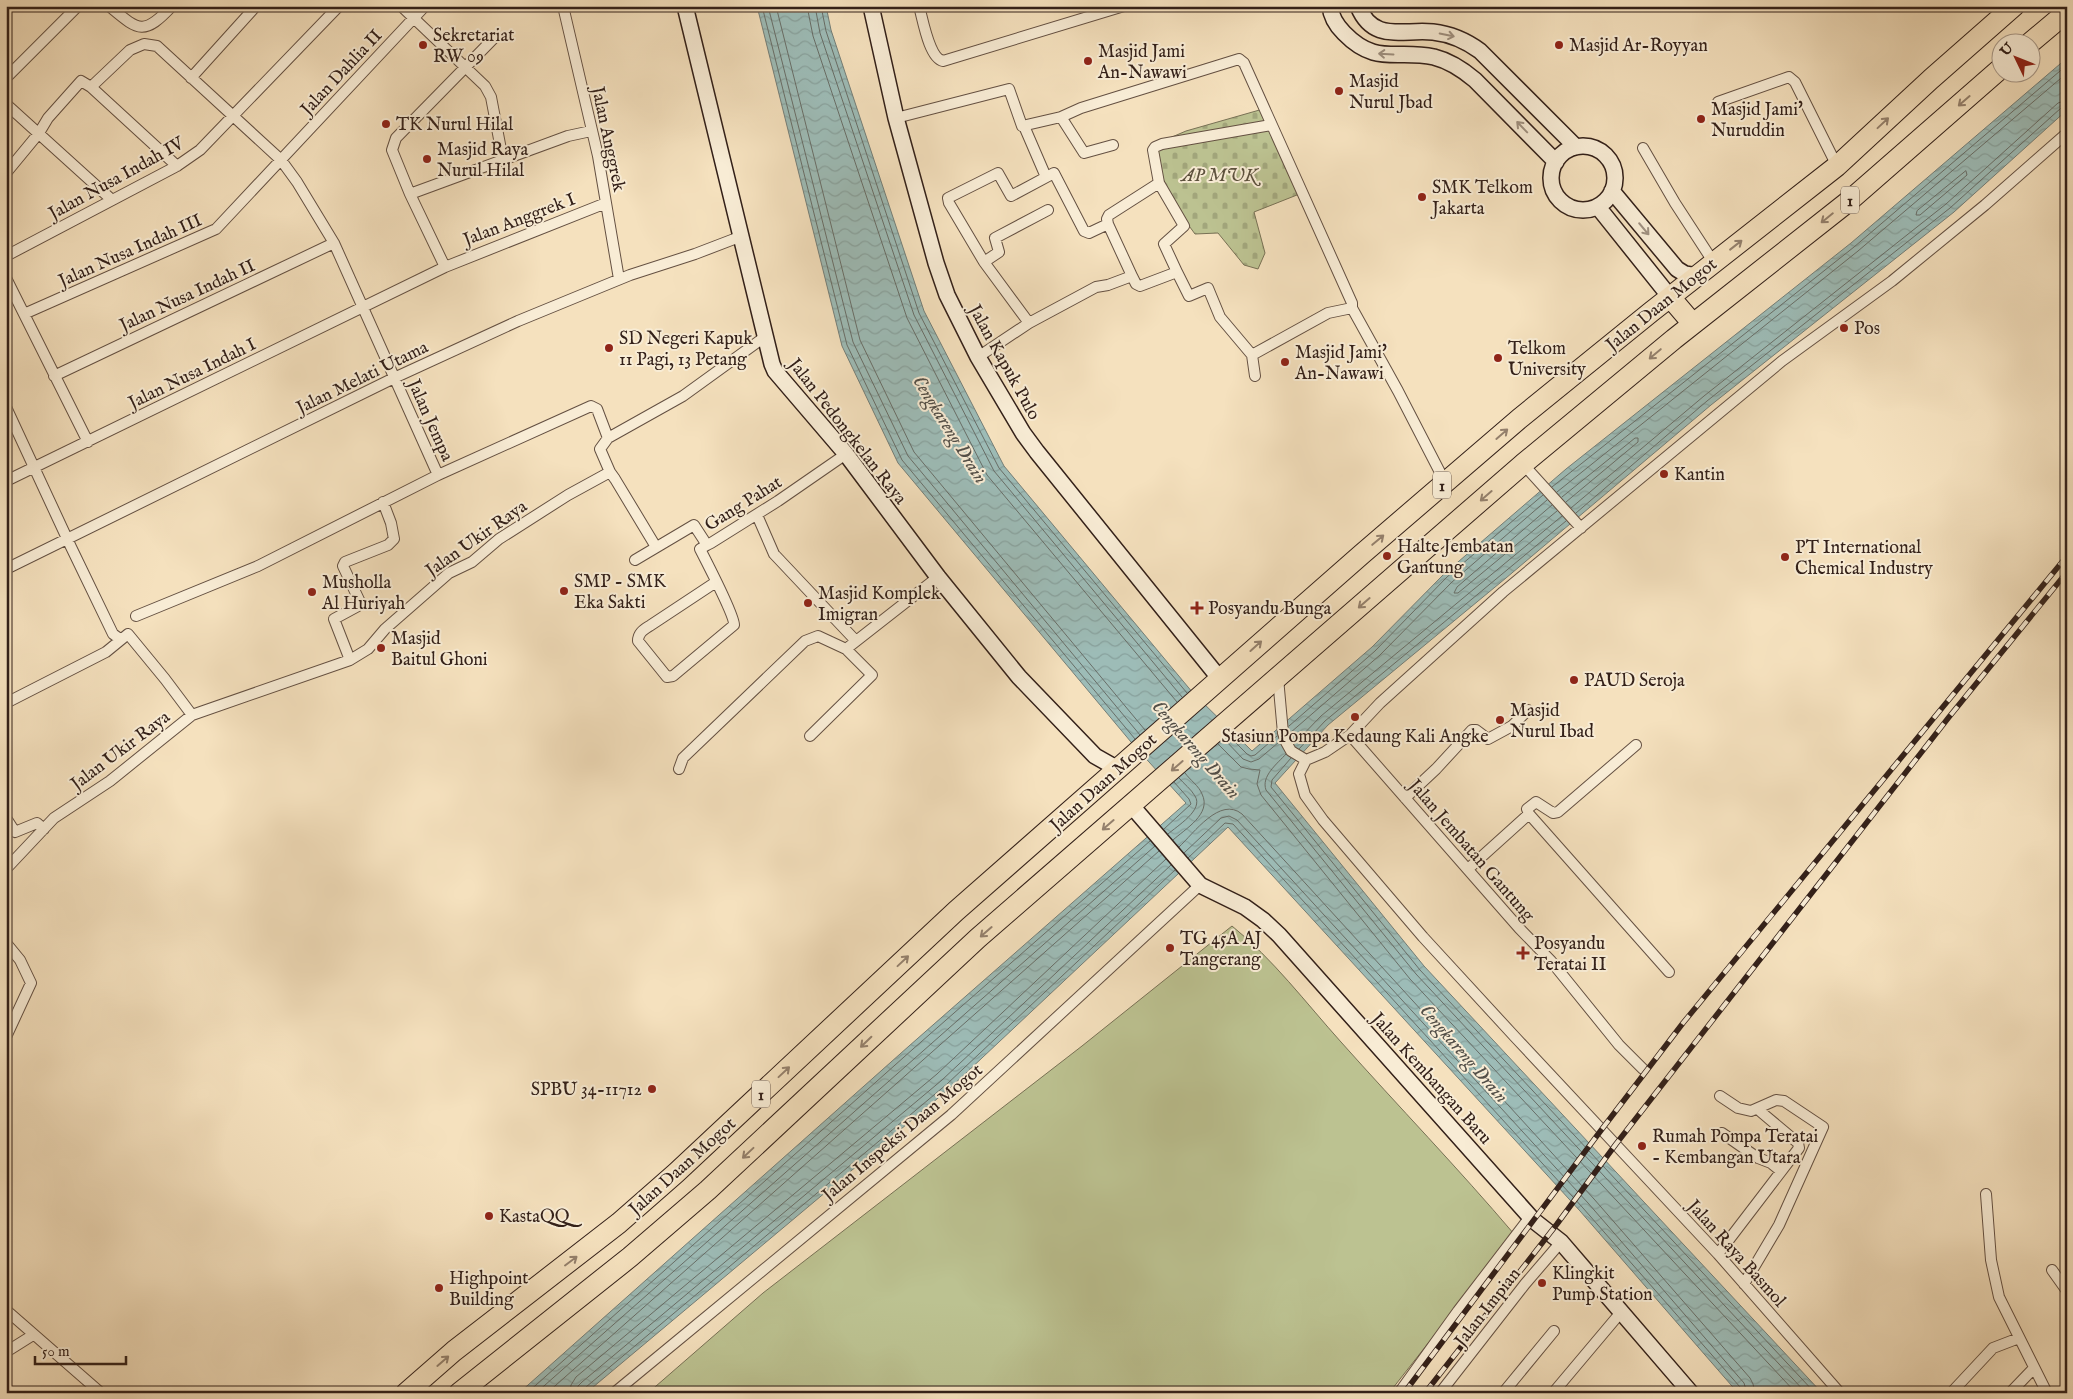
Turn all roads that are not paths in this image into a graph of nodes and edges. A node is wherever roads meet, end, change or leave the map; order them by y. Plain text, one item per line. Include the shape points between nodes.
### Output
1 (78, 6) edge
2 (109, 6) edge
3 (172, 6) edge
4 (256, 6) edge
5 (339, 6) edge
6 (401, 6) edge
7 (425, 6) edge
8 (563, 6) edge
9 (685, 6) edge
10 (871, 6) edge
11 (919, 6) edge
12 (1124, 6) edge
13 (1330, 6) edge
14 (1358, 6) edge
15 (2014, 6) edge
16 (2067, 12) edge
17 (414, 18) junction
18 (2040, 35) edge
19 (494, 38) dead end
20 (466, 67) junction
21 (6, 78) edge
22 (191, 78) junction
23 (1990, 78) edge
24 (91, 87) junction
25 (1718, 102) dead end
26 (6, 104) edge
27 (233, 116) junction
28 (1061, 117) junction
29 (896, 118) junction
30 (1271, 125) junction
31 (1024, 126) junction
32 (591, 131) junction
33 (2067, 132) edge
34 (40, 133) junction
35 (1113, 145) dead end
36 (1576, 147) junction
37 (1643, 148) dead end
38 (280, 160) junction
39 (504, 160) junction
40 (1556, 162) junction
41 (177, 166) junction
42 (1837, 166) junction
43 (6, 173) edge
44 (1046, 177) junction
45 (1159, 183) junction
46 (1870, 183) junction
47 (1612, 192) junction
48 (410, 194) junction
49 (112, 200) junction
50 (1849, 201) junction
51 (606, 202) junction
52 (1598, 207) junction
53 (1048, 210) dead end
54 (1108, 224) junction
55 (742, 236) junction
56 (334, 243) junction
57 (6, 256) edge
58 (984, 262) junction
59 (1714, 263) junction
60 (445, 267) junction
61 (1177, 272) junction
62 (1132, 276) junction
63 (1697, 276) junction
64 (6, 278) edge
65 (619, 279) junction
66 (1670, 297) junction
67 (364, 307) junction
68 (1352, 308) junction
69 (24, 314) junction
70 (1029, 322) junction
71 (1693, 324) junction
72 (766, 336) junction
73 (1252, 355) junction
74 (978, 357) junction
75 (54, 376) junction
76 (1255, 376) dead end
77 (394, 378) junction
78 (6, 407) edge
79 (608, 438) junction
80 (88, 442) junction
81 (846, 454) junction
82 (1523, 464) junction
83 (34, 467) junction
84 (610, 472) junction
85 (438, 475) junction
86 (6, 481) edge
87 (1445, 482) junction
88 (383, 502) junction
89 (757, 515) junction
90 (1578, 526) junction
91 (67, 539) junction
92 (707, 545) junction
93 (656, 547) junction
94 (635, 560) dead end
95 (6, 569) edge
96 (938, 577) junction
97 (716, 582) junction
98 (136, 616) dead end
99 (120, 640) junction
100 (856, 641) junction
101 (846, 649) junction
102 (350, 660) junction
103 (1278, 678) junction
104 (1220, 679) junction
105 (6, 703) edge
106 (1528, 710) dead end
107 (192, 715) junction
108 (1350, 735) junction
109 (810, 736) dead end
110 (1636, 745) dead end
111 (1303, 759) junction
112 (680, 769) dead end
113 (1115, 772) junction
114 (1405, 798) junction
115 (1138, 799) junction
116 (1529, 814) junction
117 (6, 818) edge
118 (44, 829) junction
119 (6, 869) edge
120 (1468, 869) junction
121 (1195, 880) junction
122 (6, 943) edge
123 (1669, 972) dead end
124 (6, 1037) edge
125 (1643, 1069) dead end
126 (1720, 1096) dead end
127 (1761, 1112) dead end
128 (1722, 1134) dead end
129 (1781, 1171) junction
130 (1986, 1194) dead end
131 (1530, 1217) junction
132 (1561, 1242) junction
133 (1718, 1254) junction
134 (2052, 1270) dead end
135 (1744, 1284) junction
136 (2067, 1291) edge
137 (1622, 1312) junction
138 (8, 1314) edge
139 (1554, 1331) dead end
140 (33, 1335) junction
141 (2019, 1338) junction
142 (6, 1352) edge
143 (2034, 1368) junction
144 (101, 1393) edge
145 (406, 1393) edge
146 (459, 1393) edge
147 (614, 1393) edge
148 (1399, 1393) edge
149 (1440, 1393) edge
150 (1503, 1393) edge
151 (1553, 1393) edge
152 (1691, 1393) edge
153 (1840, 1393) edge
154 (1951, 1393) edge
155 (2010, 1393) edge
156 (2047, 1393) edge

1 - 21 street
2 - 3 street via 136,27 147,26 160,19
4 - 22 street
5 - 27 street, Jalan Nusa Indah IV
6 - 17 street
7 - 17 street, Jalan Dahlia II
8 - 32 street, Jalan Anggrek
9 - 55 main road, Jalan Pedongkelan Raya
10 - 29 main road, Jalan Kapuk Pulo
11 - 12 street via 933,54 943,61
40 -> 13 main road via 1462,69 1435,57 1379,54 1365,50 1341,30
14 -> 36 main road via 1370,24 1384,32 1431,32 1468,42
42 -> 15 highway, Jalan Daan Mogot / 1
16 - 18 highway
17 - 20 street
17 - 38 street, Jalan Dahlia II
19 - 20 street
20 - 39 street via 486,86 491,97
20 - 48 street via 396,138 392,150
22 - 24 street, Jalan Jempa via 157,46 144,44 130,50
22 - 27 street, Jalan Jempa
23 -> 46 highway, Jalan Daan Mogot / 1
24 - 34 street via 81,81 48,118
24 - 41 street
25 - 42 street via 1790,77
26 - 34 street
27 - 38 street, Jalan Jempa
27 - 41 street, Jalan Nusa Indah IV via 200,150
28 - 30 street via 1080,108 1239,59 1244,62
28 - 31 street
28 - 35 street via 1084,153
29 - 31 street via 1009,89
29 - 74 main road, Jalan Kapuk Pulo via 936,263 947,295
30 - 45 street via 1155,146
30 - 68 street
31 - 44 street
32 - 39 street via 568,136
32 - 51 street, Jalan Anggrek
33 - 90 street via 1892,281 1782,361
34 - 43 street
34 - 49 street
36 - 40 main road
36 - 47 main road via 1596,148 1605,154 1615,171
37 - 59 street
38 - 56 street, Jalan Jempa
38 - 69 street, Jalan Nusa Indah III via 216,229
39 - 48 street
40 - 52 main road via 1552,181 1560,200 1578,209
41 - 49 street, Jalan Nusa Indah IV
42 - 46 highway via 1851,169 1858,178
42 - 50 highway via 1838,180 1846,188
59 -> 42 highway, Jalan Daan Mogot / 1
44 - 54 street via 1055,173 1086,232
44 - 58 street via 1011,196 998,173 948,198
45 - 54 street via 1109,215
45 - 61 street via 1184,226 1164,244
46 - 50 highway, Jalan Daan Mogot / 1
47 - 52 main road
47 -> 63 main road via 1677,270
48 - 60 street
49 - 57 street, Jalan Nusa Indah IV
50 -> 71 highway, Jalan Daan Mogot / 1
51 - 60 street, Jalan Anggrek I
51 - 65 street, Jalan Anggrek
52 - 66 main road
53 - 58 street via 995,238 999,252
54 - 62 street
55 - 65 street, Jalan Melati Utama
55 - 72 main road, Jalan Pedongkelan Raya
56 - 67 street, Jalan Jempa
56 - 75 street, Jalan Nusa Indah II
58 - 70 street
59 - 63 highway, Jalan Daan Mogot / 1
60 - 67 street, Jalan Anggrek I
61 - 62 street via 1138,286
61 - 73 street via 1189,296 1208,288 1220,317
62 - 70 street via 1096,286
63 - 66 highway, Jalan Daan Mogot / 1
64 - 69 street
65 - 77 street, Jalan Melati Utama
66 - 71 highway
87 -> 66 highway, Jalan Daan Mogot / 1
67 - 77 street, Jalan Jempa
67 - 80 street, Jalan Nusa Indah I
68 - 73 street via 1328,313
68 - 87 street
69 - 75 street
70 - 74 street
71 -> 82 highway, Jalan Daan Mogot / 1
72 - 79 street via 683,396
72 - 81 main road, Jalan Pedongkelan Raya via 772,364 780,378
73 - 76 street
74 - 104 main road, Jalan Kapuk Pulo via 1037,452
75 - 80 street
77 - 85 street, Jalan Jempa
77 - 91 street, Jalan Melati Utama
78 - 83 street
79 - 84 street via 600,450
79 - 85 street via 597,409 591,406
80 - 83 street, Jalan Nusa Indah I
81 - 89 street, Gang Pahat
81 - 96 main road, Jalan Pedongkelan Raya
82 - 90 street
82 -> 103 highway, Jalan Daan Mogot / 1
83 - 86 street, Jalan Nusa Indah I
83 - 91 street
84 - 93 street
84 - 102 street, Jalan Ukir Raya via 499,539 472,562 449,573 385,629 368,649
85 - 88 street
104 -> 87 highway, Jalan Daan Mogot / 1
88 - 98 street via 258,566
88 - 102 street via 394,539 343,566 360,602 334,619
89 - 92 street, Gang Pahat
89 - 100 street via 774,554
90 - 108 street via 1380,702
91 - 95 street, Jalan Melati Utama
91 - 99 street via 113,634
92 - 93 street, Gang Pahat via 694,525
92 - 97 street via 700,549
93 - 94 street, Gang Pahat
96 - 100 street
96 - 113 main road, Jalan Pedongkelan Raya via 1019,677 1095,756
97 - 97 street via 734,625 673,676 667,677 638,637
99 - 105 street via 97,656
99 - 107 street via 128,634
100 - 101 street
101 - 109 street via 872,675
101 - 112 street via 818,636 805,641 683,758
102 - 107 street, Jalan Ukir Raya
103 - 111 street via 1283,733 1291,751
103 -> 115 highway, Jalan Daan Mogot / 1
104 - 113 highway, Jalan Daan Mogot / 1
106 - 114 street via 1512,726 1488,739 1472,730
107 - 118 street, Jalan Ukir Raya via 110,781 54,818
108 - 111 street via 1324,752
108 - 114 street, Jalan Jembatan Gantung
110 - 116 street via 1558,812 1553,813 1536,802 1528,808
111 - 133 street, Jalan Raya Basmol via 1299,774 1305,796 1323,820 1514,1038
145 -> 113 highway, Jalan Daan Mogot / 1 via 648,1198 956,911
114 - 120 street, Jalan Jembatan Gantung
115 - 121 main road, Jalan Kembangan Baru via 1147,824
115 -> 146 highway, Jalan Daan Mogot / 1 via 978,938 708,1190 630,1257
116 - 120 street
116 - 123 street
117 - 118 street via 15,832 37,823
118 - 119 street, Jalan Ukir Raya
120 - 125 street, Jalan Jembatan Gantung
121 - 131 main road, Jalan Kembangan Baru via 1245,908 1279,935
121 - 147 street, Jalan Inspeksi Daan Mogot via 951,1115
122 - 124 street via 20,960 31,983
126 - 135 street via 1738,1108 1751,1111 1776,1100 1784,1100 1823,1127 1780,1225
127 - 129 street via 1799,1146
128 - 129 street
129 - 133 street
130 - 141 street via 1994,1277 1999,1297
131 - 132 main road, Jalan Kembangan Baru
131 - 148 street
132 - 137 main road, Jalan Kembangan Baru
132 - 149 street, Jalan Impian
133 - 135 street, Jalan Raya Basmol
134 - 136 street
135 - 153 street, Jalan Raya Basmol
137 - 151 street
137 - 152 main road, Jalan Kembangan Baru via 1669,1372
138 - 140 street
139 - 150 street
140 - 142 street
140 - 144 street
141 - 143 street
141 - 154 street via 1993,1348
143 - 155 street
143 - 156 street

